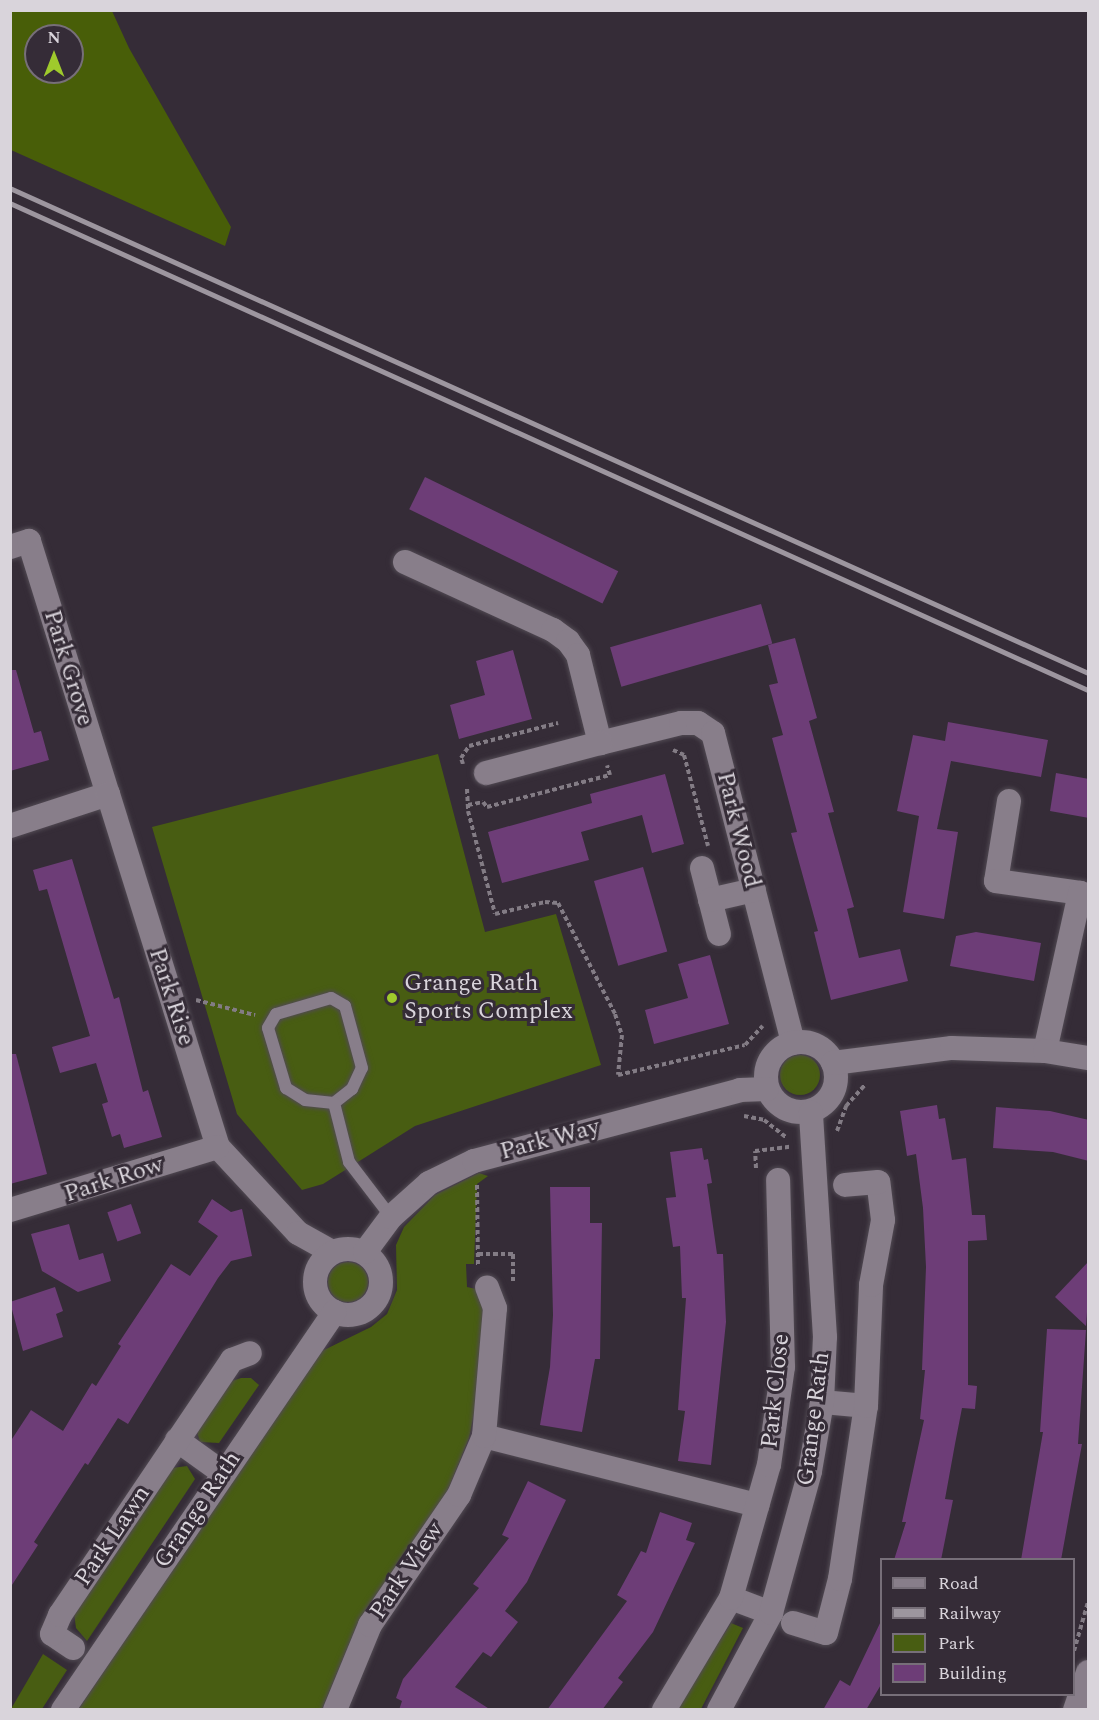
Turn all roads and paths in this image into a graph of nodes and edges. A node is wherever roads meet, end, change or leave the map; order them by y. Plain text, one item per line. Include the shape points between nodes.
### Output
1 (20, 544) edge
2 (405, 562) dead end
3 (558, 723) dead end
4 (600, 743) junction
5 (670, 749) dead end
6 (618, 760) dead end
7 (472, 775) junction
8 (108, 794) junction
9 (1010, 801) dead end
10 (468, 805) junction
11 (10, 826) edge
12 (702, 868) joint
13 (754, 890) junction
14 (1084, 896) edge
15 (710, 900) junction
16 (719, 934) dead end
17 (173, 1005) junction
18 (270, 1020) junction
19 (790, 1032) junction
20 (1045, 1051) junction
21 (1089, 1058) edge
22 (833, 1063) junction
23 (767, 1089) junction
24 (334, 1103) junction
25 (811, 1112) junction
26 (218, 1147) junction
27 (791, 1147) dead end
28 (767, 1176) joint
29 (477, 1184) dead end
30 (845, 1185) dead end
31 (10, 1210) edge
32 (391, 1217) junction
33 (332, 1252) junction
34 (365, 1252) junction
35 (478, 1254) junction
36 (513, 1285) dead end
37 (487, 1287) joint
38 (334, 1312) junction
39 (250, 1353) dead end
40 (822, 1402) junction
41 (866, 1406) junction
42 (484, 1436) junction
43 (177, 1440) junction
44 (223, 1473) junction
45 (758, 1505) junction
46 (731, 1598) junction
47 (1089, 1602) edge
48 (771, 1613) junction
49 (794, 1623) dead end
50 (73, 1648) dead end
51 (1075, 1648) edge
52 (1089, 1672) edge
53 (63, 1710) edge
54 (335, 1710) edge
55 (664, 1710) edge
56 (720, 1710) edge
57 (1075, 1710) edge

1 - 8 street, Park Grove
2 - 4 street via 553,630 568,641 578,655
3 - 7 path via 469,746 461,758
4 - 7 street, Park Wood
4 - 13 street, Park Wood via 681,723 698,723 713,733
5 - 12 path via 684,755 712,860
6 - 10 path via 606,763 610,775 487,807 483,802
7 - 10 path
8 - 11 street
8 - 17 street, Park Rise
9 - 14 street via 996,881
10 - 19 path via 495,914 545,902 558,903 564,911 622,1035 618,1076 745,1045 763,1026
12 - 15 street
13 - 15 street
13 - 19 street, Park Wood
14 - 20 street
15 - 16 street
17 - 18 path via 197,999
17 - 26 street, Park Rise
18 - 24 lane via 268,1028 286,1088 305,1100
18 - 24 lane via 276,1014 332,998 342,1001 362,1068 352,1089
19 - 22 street via 813,1044
19 - 23 street via 767,1065
20 - 21 street
20 - 22 street via 952,1048
22 - 25 street via 834,1089 829,1099
23 - 25 street via 780,1106 800,1113
23 - 32 street, Park Way via 740,1090 474,1161 429,1183
24 - 32 lane via 349,1162
25 - 40 street, Grange Rath via 825,1336
26 - 31 street, Park Row
26 - 33 street, Park Rise via 298,1233
27 - 28 path via 754,1151
28 - 45 street, Park Close via 783,1367 769,1465
29 - 35 path
30 - 41 street via 878,1182 883,1220 871,1285
32 - 34 street, Park Way
33 - 34 street via 343,1248
33 - 38 street via 318,1267 315,1278 319,1298
34 - 38 street via 380,1269 381,1292 375,1302 357,1315
35 - 36 path via 513,1254
35 - 37 path via 478,1269
37 - 42 street, Park View via 495,1308
38 - 44 street, Grange Rath
39 - 43 street, Park Lawn via 232,1360
40 - 41 street
40 - 48 street, Grange Rath via 810,1471
41 - 49 street via 840,1579 826,1633
42 - 45 street
42 - 54 street, Park View via 459,1495 370,1625
43 - 44 street
43 - 50 street, Park Lawn via 60,1615 52,1634
44 - 53 street, Grange Rath
45 - 46 street, Park Close
46 - 48 street
46 - 55 street, Park Close
47 - 51 path
48 - 56 street, Grange Rath
52 - 57 street

